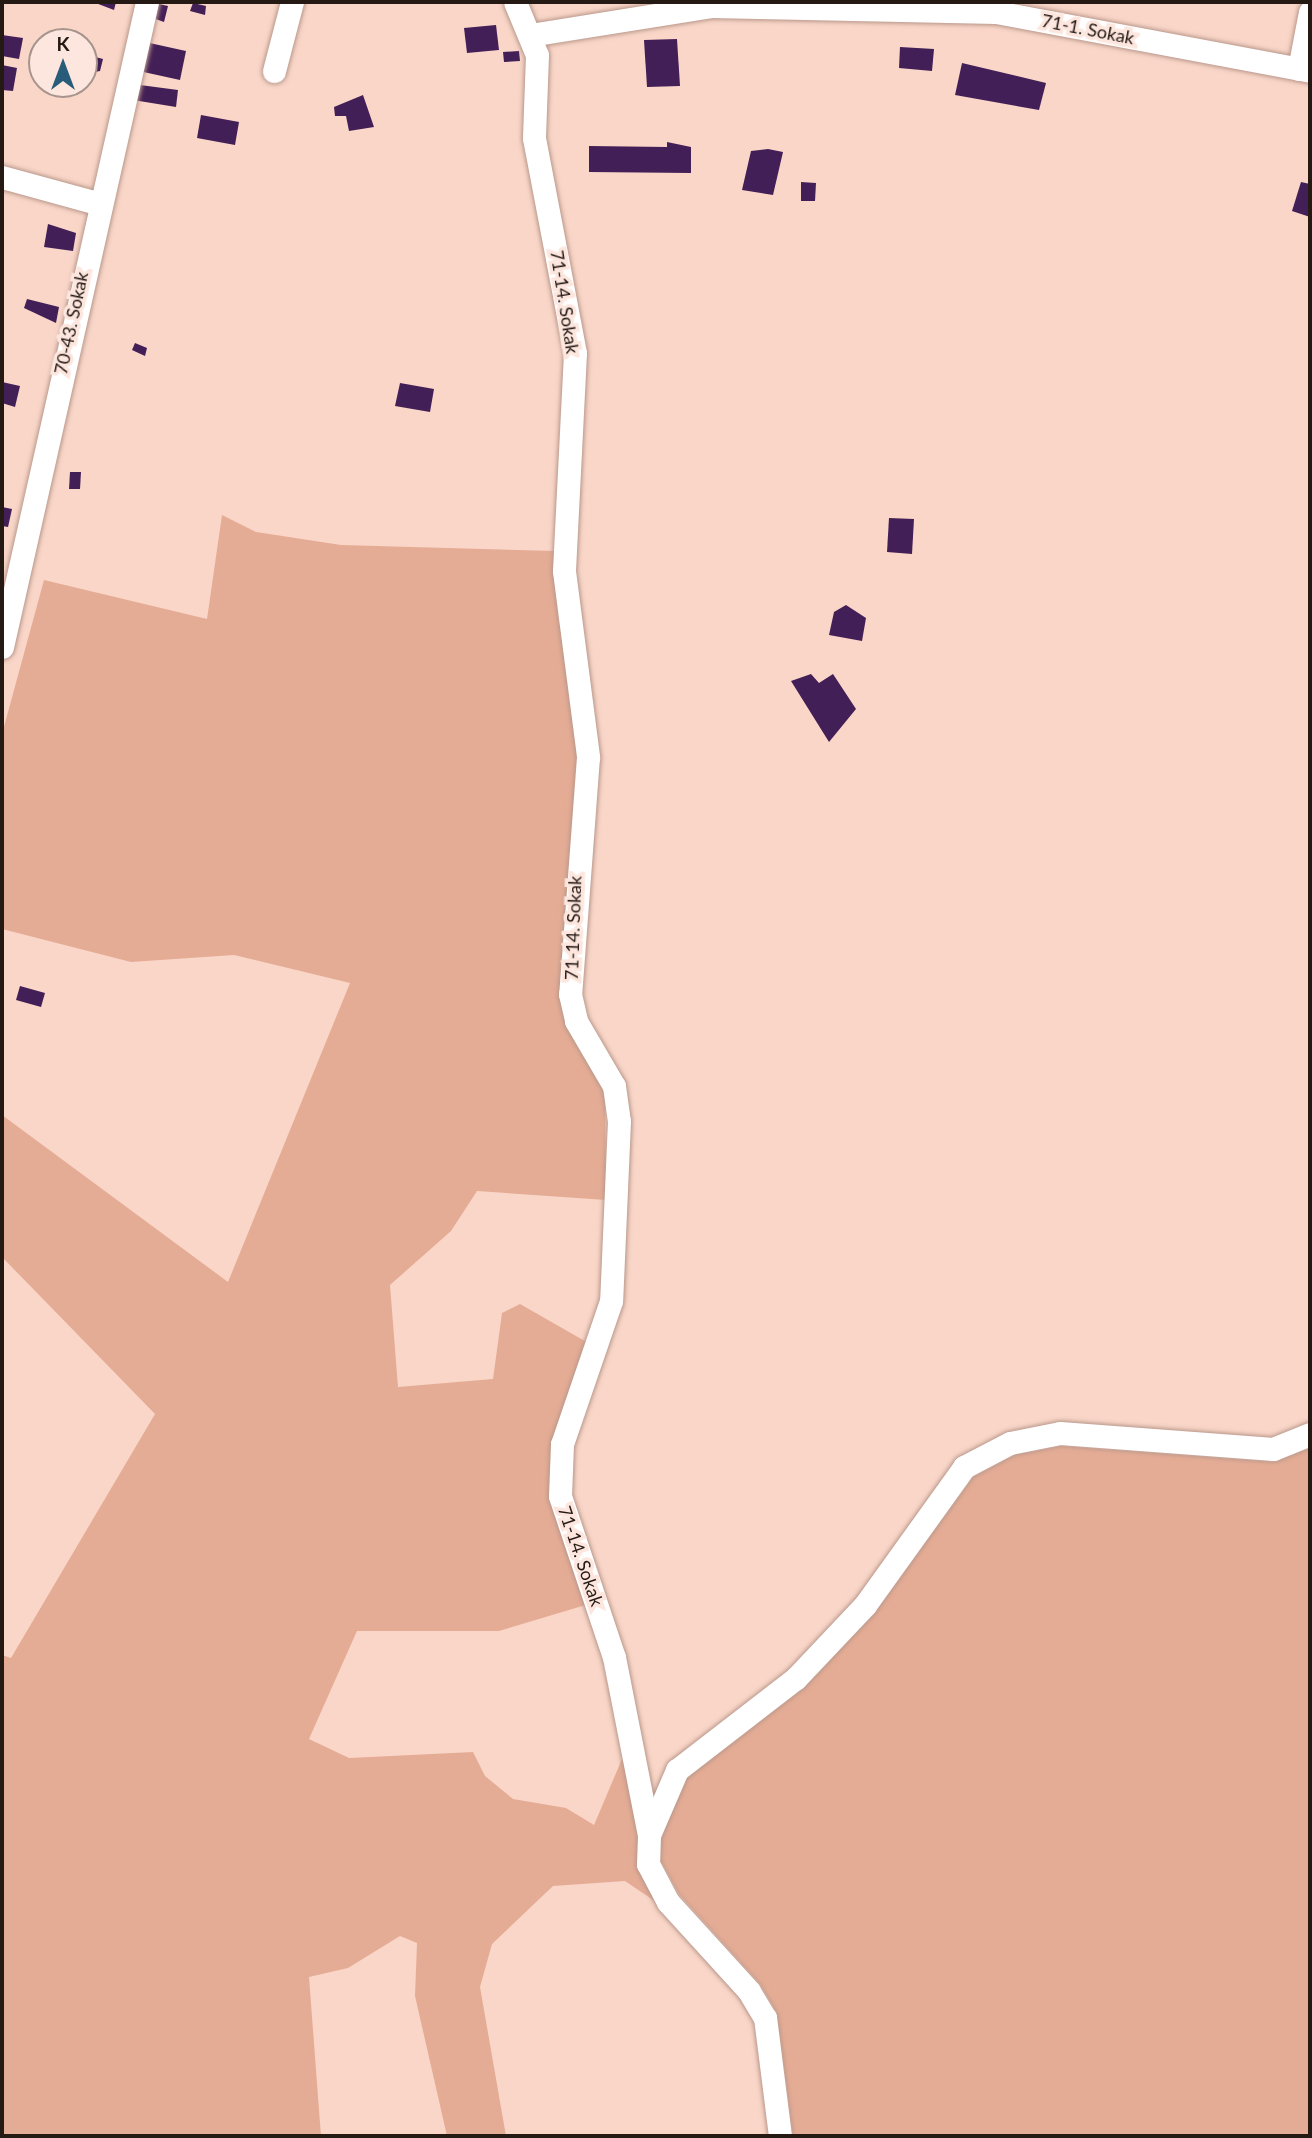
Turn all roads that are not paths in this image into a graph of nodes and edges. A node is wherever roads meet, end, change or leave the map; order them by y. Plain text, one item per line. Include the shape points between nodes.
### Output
1 (147, 2) edge
2 (292, 2) edge
3 (515, 2) edge
4 (711, 4) edge
5 (1310, 12) edge
6 (530, 35) junction
7 (1305, 70) edge
8 (274, 71) dead end
9 (2, 177) edge
10 (97, 203) junction
11 (2, 647) edge
12 (1310, 1434) edge
13 (649, 1835) junction
14 (780, 2136) edge

1 - 10 street, 70-43. Sokak
2 - 8 street
3 - 6 street, 71-14. Sokak
4 - 6 street, 71-1. Sokak
4 - 7 street, 71-1. Sokak via 996,12
5 - 7 street
6 - 13 street, 71-14. Sokak via 537,55 534,138 575,353 564,572 588,757 570,994 576,1021 614,1086 618,1121 611,1301 562,1444 560,1496 614,1657
9 - 10 street
10 - 11 street, 70-43. Sokak
12 - 13 street via 1273,1448 1060,1433 1010,1443 964,1467 865,1605 796,1678 677,1770
13 - 14 street, 71-14. Sokak via 648,1864 668,1902 749,1991 765,2018

